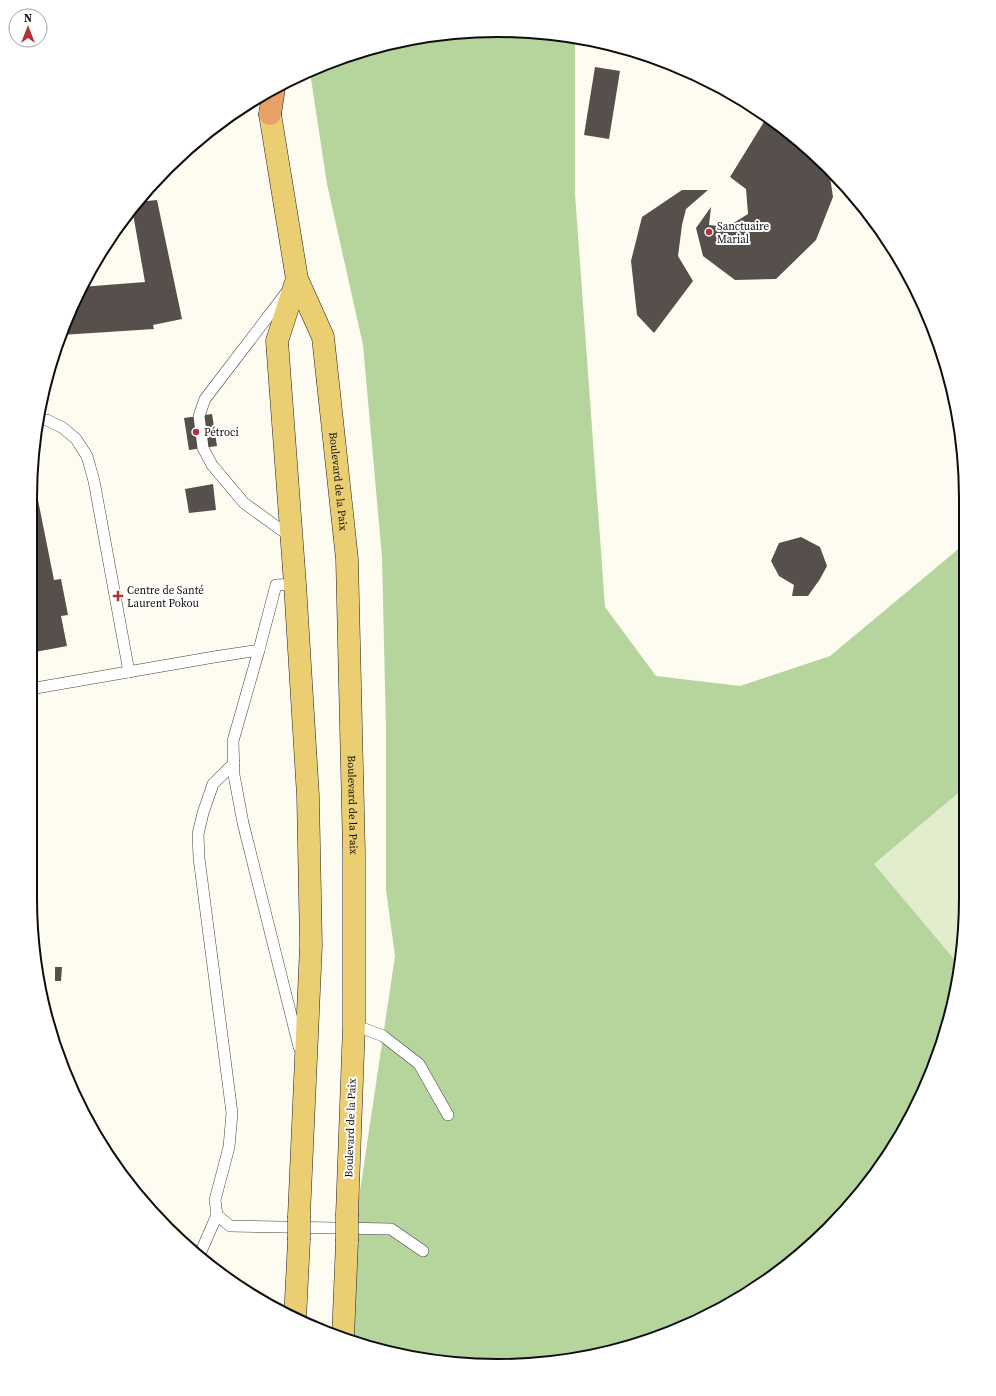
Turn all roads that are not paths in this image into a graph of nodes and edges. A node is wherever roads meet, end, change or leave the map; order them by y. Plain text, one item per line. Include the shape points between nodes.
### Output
1 (273, 96) edge
2 (267, 99) edge
3 (265, 101) edge
4 (270, 114) junction
5 (297, 279) junction
6 (44, 420) edge
7 (292, 538) junction
8 (295, 584) junction
9 (259, 650) junction
10 (129, 672) junction
11 (37, 688) edge
12 (234, 763) junction
13 (354, 1025) junction
14 (306, 1073) junction
15 (448, 1115) dead end
16 (216, 1215) junction
17 (201, 1251) edge
18 (423, 1251) dead end
19 (295, 1312) edge
20 (343, 1332) edge

1 - 4 highway
2 - 4 highway
3 - 4 highway
4 - 5 main road, Boulevard de la Paix
5 - 7 main road, Boulevard de la Paix via 277,341
5 - 7 lane via 205,399 199,416 203,448 212,465 244,502
5 - 13 main road, Boulevard de la Paix via 323,336 347,559 354,852
6 - 10 lane via 63,428 76,439 87,456
7 - 8 main road, Boulevard de la Paix
8 - 9 lane via 276,585
8 - 14 main road, Boulevard de la Paix via 308,796 311,945
9 - 10 lane
9 - 12 lane via 233,741
10 - 11 lane
12 - 14 lane via 243,823
12 - 16 lane via 213,784 198,834 232,1113 229,1147 215,1200
13 - 15 lane via 382,1036 419,1064
13 - 20 main road, Boulevard de la Paix, bridge
14 - 19 main road, Boulevard de la Paix, bridge
16 - 17 lane
16 - 18 lane via 230,1226 391,1229

